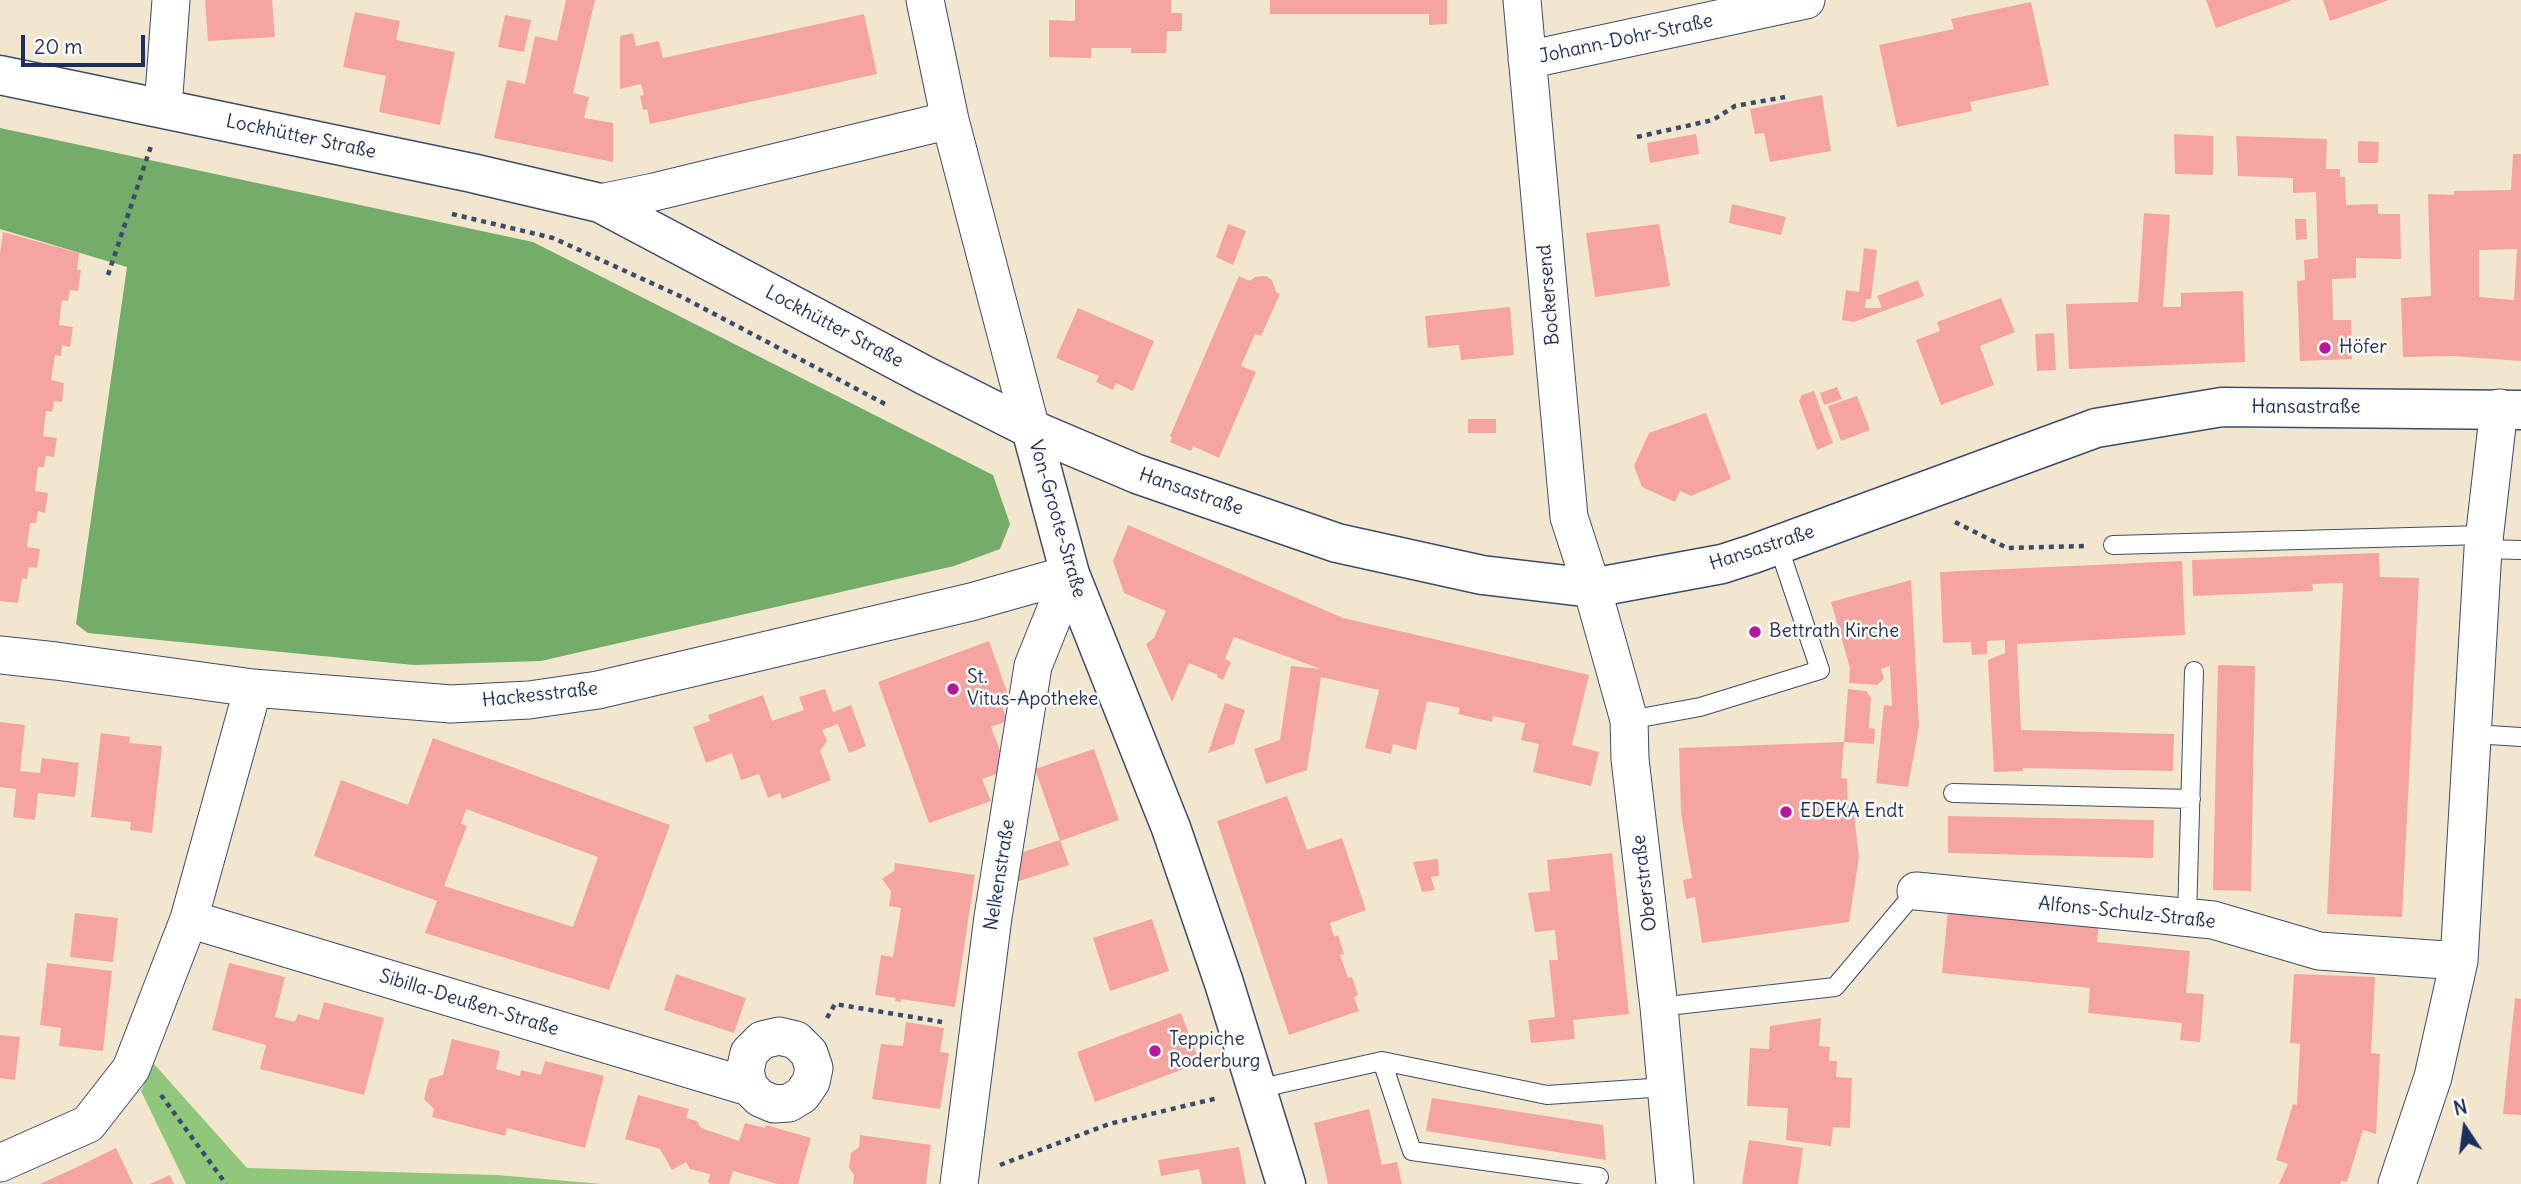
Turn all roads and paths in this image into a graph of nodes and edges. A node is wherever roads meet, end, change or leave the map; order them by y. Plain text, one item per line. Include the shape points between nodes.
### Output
1 (171, 0) edge
2 (925, 0) edge
3 (1522, 0) edge
4 (1806, 0) edge
5 (1527, 60) junction
6 (0, 75) edge
7 (1785, 97) dead end
8 (163, 108) junction
9 (950, 120) junction
10 (1637, 137) dead end
11 (141, 143) dead end
12 (151, 145) junction
13 (165, 148) dead end
14 (600, 204) junction
15 (450, 213) dead end
16 (108, 275) dead end
17 (2510, 409) edge
18 (897, 410) dead end
19 (1031, 429) junction
20 (1907, 498) junction
21 (2484, 542) junction
22 (1778, 545) junction
23 (2113, 545) joint
24 (2521, 550) edge
25 (1070, 574) junction
26 (1592, 587) junction
27 (0, 655) edge
28 (2194, 671) dead end
29 (253, 688) junction
30 (1629, 720) junction
31 (2473, 734) junction
32 (2521, 737) edge
33 (1953, 793) dead end
34 (2191, 799) junction
35 (1916, 891) joint
36 (2187, 917) junction
37 (189, 919) junction
38 (2459, 961) junction
39 (1660, 1007) junction
40 (978, 1028) junction
41 (809, 1053) junction
42 (1382, 1061) junction
43 (131, 1069) junction
44 (749, 1087) junction
45 (1666, 1087) junction
46 (1257, 1089) junction
47 (0, 1163) edge
48 (1599, 1177) dead end
49 (959, 1182) edge
50 (226, 1184) edge
51 (1286, 1184) edge
52 (1675, 1184) edge
53 (2397, 1184) edge

1 - 8 street
2 - 9 street, Von-Groote-Straße
3 - 5 street, Bockersend
4 - 5 street, Johann-Dohr-Straße
5 - 26 street, Bockersend via 1569,517
6 - 8 street, Lockhütter Straße
7 - 10 path via 1735,106 1713,120
8 - 14 street, Lockhütter Straße
9 - 14 street, Lockhütter Straße
9 - 19 street, Von-Groote-Straße
11 - 12 path
12 - 13 path
12 - 16 path
14 - 19 street, Lockhütter Straße
15 - 18 path via 553,238 682,297
17 - 20 street, Hansastraße via 2222,407 2096,428
17 - 21 street, Hansastraße
19 - 25 street, Von-Groote-Straße
19 - 26 street, Hansastraße via 1137,474 1336,543 1482,575
20 - 22 street, Hansastraße
20 - 23 path via 2007,548
21 - 23 lane
21 - 24 lane
21 - 31 street
22 - 26 street, Hansastraße via 1722,564
22 - 30 lane via 1820,670 1700,707
25 - 29 street, Hackesstraße via 971,602 584,692 529,700 451,704
25 - 40 street, Nelkenstraße via 1033,666
25 - 46 street, Von-Groote-Straße via 1171,828
26 - 30 street, Oberstraße
27 - 29 street, Hackesstraße
28 - 34 lane
29 - 37 street
30 - 39 street, Oberstraße
31 - 32 lane
31 - 38 street
33 - 34 lane
34 - 36 lane
35 - 36 street, Alfons-Schulz-Straße
35 - 39 lane via 1835,987
36 - 38 street, Alfons-Schulz-Straße via 2213,920 2319,951
37 - 43 street
37 - 44 street, Sibilla-Deußen-Straße
38 - 53 street via 2433,1077
39 - 45 street, Oberstraße
40 - 41 path via 835,1004
40 - 49 street, Nelkenstraße
41 - 44 street via 796,1040 779,1036 762,1040 749,1053 745,1071
41 - 44 street, Sibilla-Deußen-Straße via 814,1068 811,1082 803,1095 789,1103 774,1104
42 - 45 lane via 1547,1095
42 - 46 lane
42 - 48 lane via 1412,1151
43 - 47 street via 88,1124
43 - 50 path via 145,1077 167,1102
45 - 52 street, Oberstraße
46 - 49 path via 1109,1124
46 - 51 street, Von-Groote-Straße

